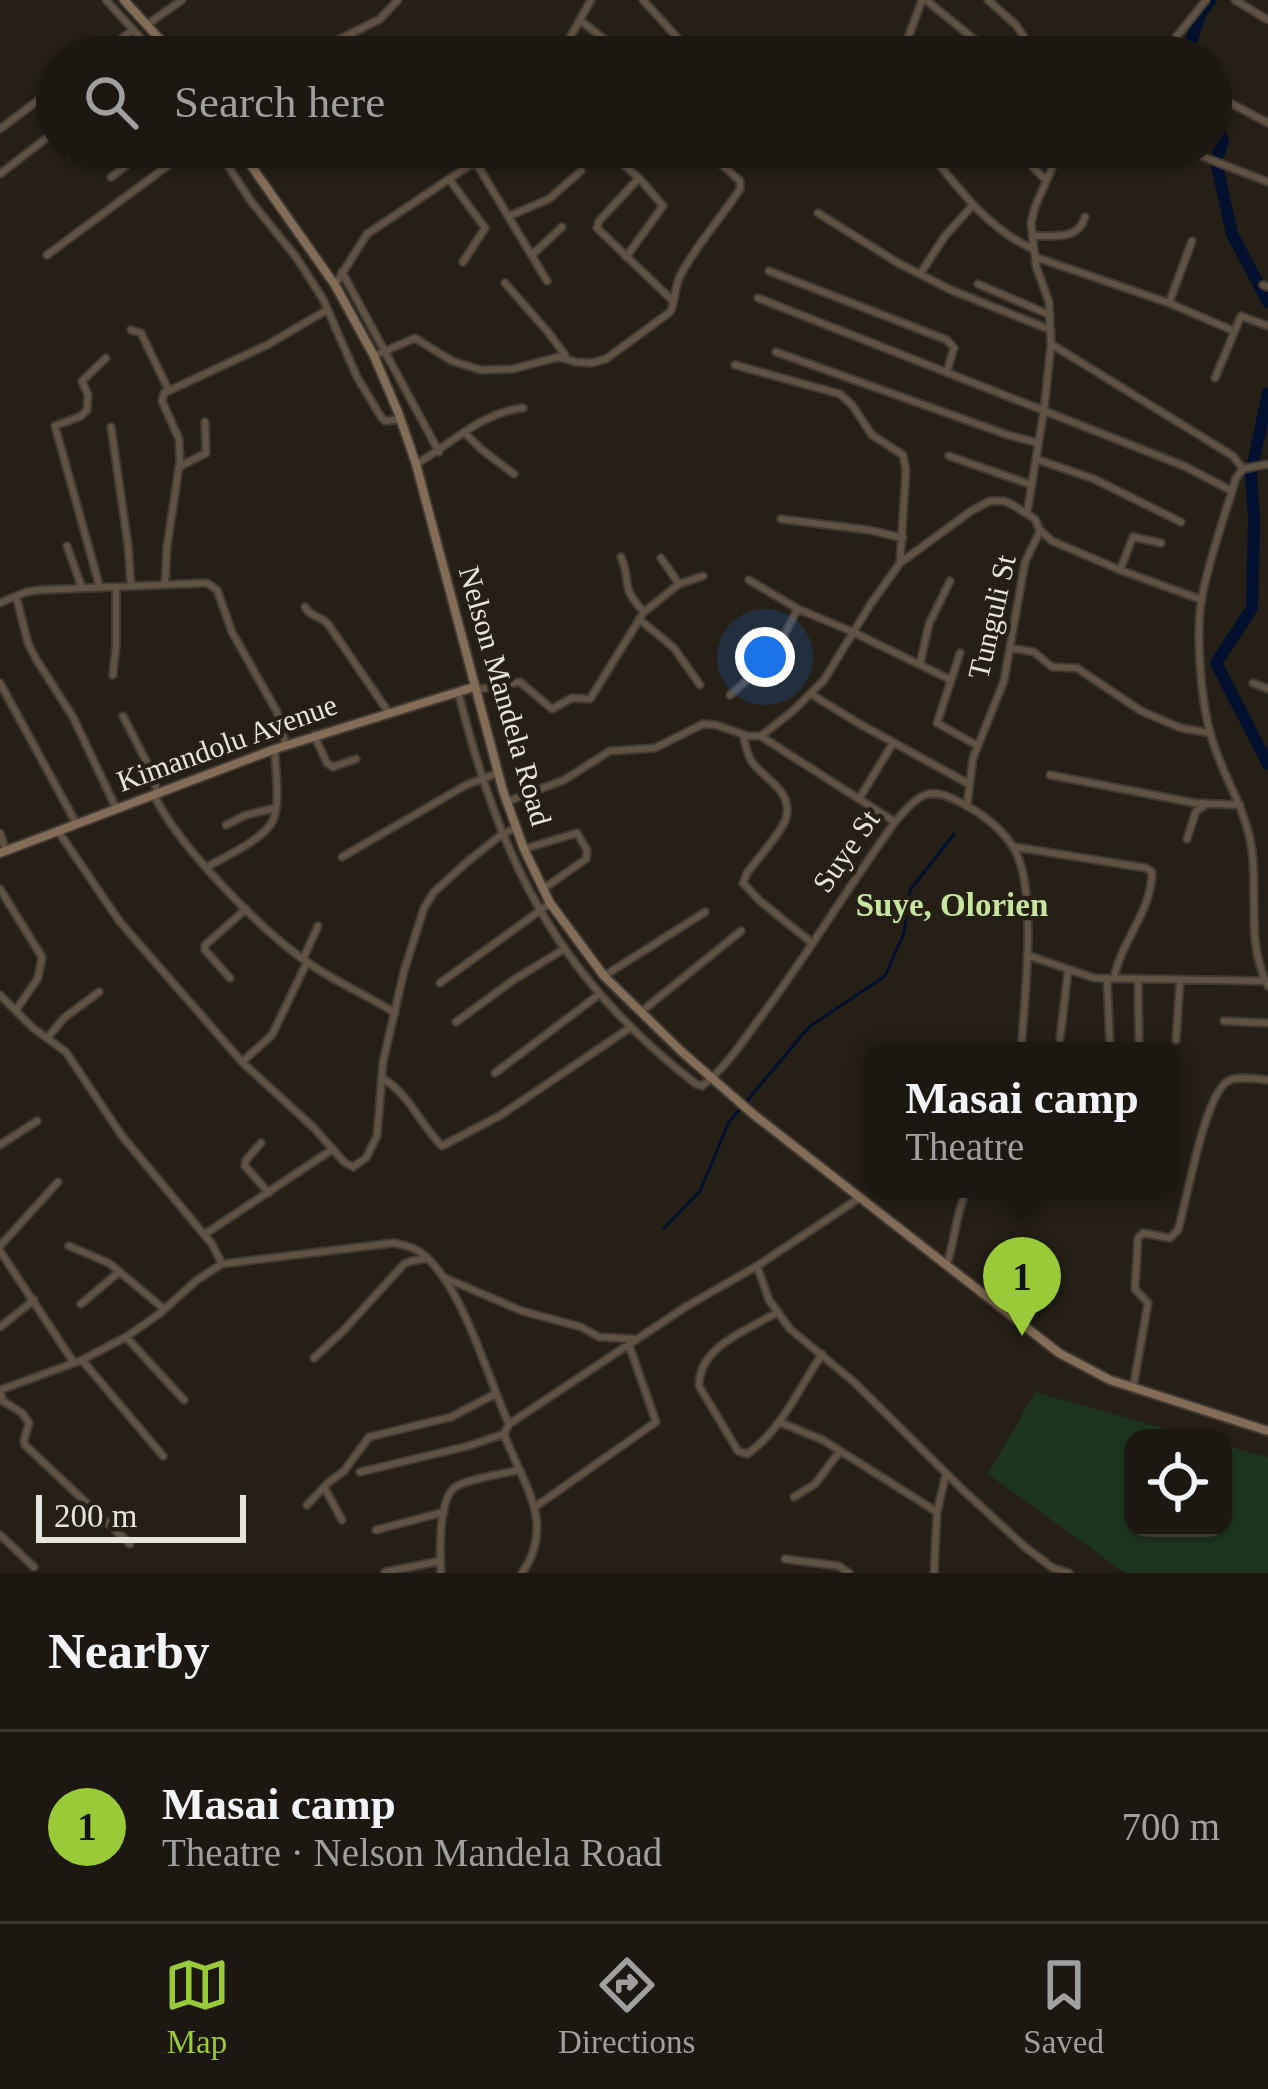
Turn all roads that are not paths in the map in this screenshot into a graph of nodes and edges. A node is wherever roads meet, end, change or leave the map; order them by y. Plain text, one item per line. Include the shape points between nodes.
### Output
1 (106, 0) edge
2 (124, 0) edge
3 (182, 0) edge
4 (398, 0) edge
5 (591, 0) edge
6 (643, 0) edge
7 (924, 0) edge
8 (988, 0) edge
9 (1206, 0) edge
10 (1235, 0) edge
11 (1268, 20) edge
12 (581, 21) junction
13 (148, 23) junction
14 (134, 29) junction
15 (125, 36) edge
16 (139, 36) edge
17 (159, 36) edge
18 (346, 36) edge
19 (573, 36) edge
20 (601, 36) edge
21 (675, 36) edge
22 (909, 36) edge
23 (970, 36) edge
24 (1023, 36) edge
25 (1177, 36) edge
26 (36, 102) edge
27 (1232, 104) edge
28 (1268, 123) edge
29 (0, 129) edge
30 (36, 146) edge
31 (123, 168) edge
32 (165, 168) edge
33 (229, 168) edge
34 (253, 168) edge
35 (465, 168) edge
36 (480, 168) edge
37 (627, 168) edge
38 (725, 168) edge
39 (942, 168) edge
40 (1034, 168) edge
41 (1051, 168) edge
42 (1232, 168) edge
43 (581, 170) dead end
44 (0, 174) edge
45 (111, 177) dead end
46 (449, 178) junction
47 (639, 178) junction
48 (1046, 180) junction
49 (1268, 182) edge
50 (973, 205) junction
51 (818, 213) dead end
52 (509, 216) junction
53 (1085, 217) dead end
54 (562, 227) dead end
55 (1032, 236) junction
56 (1192, 241) dead end
57 (1034, 253) junction
58 (47, 255) dead end
59 (532, 255) junction
60 (626, 256) junction
61 (464, 262) dead end
62 (769, 271) dead end
63 (342, 272) junction
64 (920, 274) junction
65 (547, 281) dead end
66 (505, 283) dead end
67 (334, 284) junction
68 (979, 284) dead end
69 (758, 298) dead end
70 (675, 303) junction
71 (1169, 303) junction
72 (328, 309) junction
73 (1050, 316) junction
74 (1268, 326) edge
75 (131, 330) dead end
76 (1052, 330) junction
77 (1234, 331) junction
78 (1051, 344) junction
79 (386, 350) junction
80 (776, 352) dead end
81 (374, 356) junction
82 (106, 358) dead end
83 (567, 358) junction
84 (735, 364) dead end
85 (947, 371) junction
86 (1215, 379) dead end
87 (168, 389) junction
88 (523, 408) dead end
89 (1045, 410) junction
90 (401, 418) junction
91 (205, 422) dead end
92 (111, 427) dead end
93 (464, 432) junction
94 (1038, 442) junction
95 (439, 452) junction
96 (950, 456) dead end
97 (1036, 458) junction
98 (416, 464) junction
99 (180, 465) junction
100 (1265, 465) edge
101 (1245, 469) junction
102 (514, 474) dead end
103 (1032, 485) junction
104 (1232, 491) junction
105 (1027, 513) junction
106 (781, 519) dead end
107 (1181, 522) dead end
108 (1040, 531) junction
109 (903, 538) junction
110 (1161, 543) dead end
111 (67, 546) dead end
112 (621, 557) dead end
113 (661, 558) dead end
114 (900, 563) junction
115 (1120, 571) junction
116 (704, 576) dead end
117 (749, 580) dead end
118 (950, 581) dead end
119 (165, 584) junction
120 (679, 584) junction
121 (131, 585) junction
122 (116, 587) junction
123 (82, 588) junction
124 (100, 588) junction
125 (16, 596) junction
126 (1202, 600) junction
127 (0, 603) edge
128 (304, 607) dead end
129 (798, 609) junction
130 (642, 616) junction
131 (853, 632) junction
132 (1010, 648) junction
133 (960, 652) dead end
134 (920, 664) junction
135 (112, 675) dead end
136 (949, 679) junction
137 (0, 683) edge
138 (1253, 683) dead end
139 (700, 686) dead end
140 (474, 688) junction
141 (1268, 689) edge
142 (458, 691) junction
143 (812, 694) junction
144 (730, 695) dead end
145 (389, 713) junction
146 (123, 716) dead end
147 (1210, 733) junction
148 (314, 735) junction
149 (742, 735) junction
150 (761, 736) junction
151 (893, 743) junction
152 (286, 746) junction
153 (978, 746) junction
154 (275, 749) junction
155 (356, 759) dead end
156 (498, 773) junction
157 (1050, 776) dead end
158 (481, 778) junction
159 (969, 784) junction
160 (156, 794) junction
161 (859, 799) junction
162 (506, 802) junction
163 (1207, 805) junction
164 (1240, 805) junction
165 (967, 806) junction
166 (116, 808) junction
167 (275, 808) junction
168 (895, 822) junction
169 (76, 824) junction
170 (226, 825) dead end
171 (516, 828) junction
172 (58, 831) junction
173 (0, 833) edge
174 (501, 836) junction
175 (1187, 839) dead end
176 (1013, 846) junction
177 (524, 849) junction
178 (3, 852) edge
179 (342, 857) dead end
180 (207, 867) junction
181 (543, 889) junction
182 (0, 890) edge
183 (550, 903) junction
184 (246, 909) junction
185 (538, 911) junction
186 (705, 912) dead end
187 (319, 926) dead end
188 (741, 931) dead end
189 (812, 943) junction
190 (564, 949) junction
191 (1026, 955) junction
192 (305, 961) junction
193 (1069, 970) junction
194 (604, 976) junction
195 (230, 978) dead end
196 (1110, 978) junction
197 (1138, 979) junction
198 (1180, 981) junction
199 (440, 982) dead end
200 (1267, 983) edge
201 (99, 992) dead end
202 (0, 995) edge
203 (598, 995) junction
204 (16, 1010) junction
205 (395, 1012) junction
206 (639, 1013) junction
207 (1224, 1021) dead end
208 (456, 1022) dead end
209 (1268, 1023) edge
210 (631, 1027) junction
211 (47, 1037) junction
212 (1060, 1039) dead end
213 (1176, 1040) dead end
214 (1021, 1042) edge
215 (1110, 1042) edge
216 (1139, 1042) edge
217 (242, 1062) junction
218 (494, 1073) dead end
219 (382, 1078) junction
220 (712, 1078) junction
221 (1268, 1080) edge
222 (37, 1121) dead end
223 (261, 1143) dead end
224 (0, 1145) edge
225 (334, 1149) junction
226 (58, 1183) dead end
227 (269, 1193) junction
228 (861, 1196) joint
229 (864, 1198) edge
230 (963, 1198) edge
231 (205, 1234) junction
232 (69, 1246) dead end
233 (0, 1249) edge
234 (428, 1259) junction
235 (222, 1264) junction
236 (947, 1264) junction
237 (757, 1266) junction
238 (119, 1272) junction
239 (443, 1277) junction
240 (34, 1300) junction
241 (81, 1304) dead end
242 (164, 1310) junction
243 (776, 1313) junction
244 (0, 1327) edge
245 (125, 1337) junction
246 (638, 1340) junction
247 (628, 1345) junction
248 (822, 1354) junction
249 (314, 1358) dead end
250 (78, 1362) junction
251 (1132, 1388) junction
252 (0, 1390) edge
253 (495, 1394) junction
254 (184, 1400) dead end
255 (778, 1421) junction
256 (509, 1424) junction
257 (1268, 1431) edge
258 (504, 1434) junction
259 (840, 1451) junction
260 (164, 1456) dead end
261 (519, 1470) junction
262 (360, 1472) dead end
263 (946, 1474) junction
264 (324, 1487) junction
265 (794, 1497) dead end
266 (308, 1505) dead end
267 (536, 1507) junction
268 (444, 1512) junction
269 (937, 1512) junction
270 (342, 1520) dead end
271 (376, 1530) dead end
272 (0, 1535) edge
273 (130, 1544) dead end
274 (785, 1558) dead end
275 (440, 1561) junction
276 (34, 1567) dead end
277 (385, 1572) edge
278 (441, 1573) edge
279 (522, 1573) edge
280 (849, 1573) edge
281 (934, 1573) edge
282 (1069, 1573) edge

1 - 14 street
2 - 13 main road
3 - 13 street
4 - 18 street
5 - 12 street
6 - 21 street
7 - 22 street
7 - 23 street
8 - 24 street
9 - 25 street
10 - 11 street
12 - 19 street
12 - 20 street
13 - 17 main road
14 - 15 street
14 - 16 street
26 - 29 street
27 - 28 street
30 - 44 street
31 - 45 street
32 - 58 street
33 - 72 street
34 - 67 main road, Nelson Mandela Road
35 - 46 street
36 - 52 street
37 - 47 street
38 - 70 street via 741,186 684,269
39 - 50 street
40 - 48 street
41 - 48 street
42 - 49 street
43 - 52 street via 549,199
46 - 61 street via 485,228
46 - 63 street via 367,234
47 - 60 street via 663,206
47 - 60 street via 597,226
48 - 55 street
50 - 57 street
50 - 64 street
51 - 64 street
52 - 59 street
53 - 55 street via 1075,233
54 - 59 street
55 - 57 street
56 - 71 street
57 - 71 street
57 - 73 street
59 - 65 street
60 - 70 street
62 - 85 street via 947,340 954,348
63 - 67 street
63 - 79 street
64 - 76 street
66 - 83 street
67 - 81 main road, Nelson Mandela Road
68 - 73 street
69 - 85 street
70 - 83 street via 606,358
71 - 77 street
72 - 87 street
72 - 90 street via 381,417
73 - 76 street
74 - 77 street via 1242,315
75 - 87 street via 142,333
76 - 78 street
77 - 86 street
78 - 89 street
78 - 101 street
79 - 81 street
79 - 83 street via 415,338 452,362 491,371
79 - 95 street
80 - 94 street
81 - 90 main road, Nelson Mandela Road
82 - 124 street via 82,381 86,411 55,426
84 - 109 street via 840,394 872,435 903,455
85 - 89 street
87 - 99 street via 161,398 179,439
88 - 93 street
89 - 94 street
89 - 104 street
90 - 98 main road, Nelson Mandela Road
91 - 99 street via 206,453
92 - 121 street
93 - 95 street
93 - 102 street
94 - 97 street
95 - 98 street
96 - 103 street
97 - 103 street
97 - 107 street
98 - 140 main road, Nelson Mandela Road
99 - 119 street
100 - 101 street
101 - 104 street
103 - 105 street
104 - 126 street
105 - 108 street, Tunguli St
105 - 114 street, Tunguli St via 1004,501 983,504
106 - 109 street
108 - 115 street
108 - 132 street, Tunguli St via 1025,562
109 - 114 street
110 - 115 street via 1133,537
111 - 123 street
112 - 130 street via 627,593
113 - 120 street
114 - 131 street, Tunguli St
115 - 126 street
116 - 120 street
117 - 129 street
118 - 134 street
119 - 121 street
119 - 152 street via 215,587
120 - 130 street
121 - 122 street
122 - 124 street
122 - 135 street
123 - 124 street
123 - 125 street
125 - 127 street
125 - 166 street via 28,643
126 - 147 street
128 - 145 street via 328,624
129 - 131 street
129 - 144 street via 773,657
130 - 139 street
130 - 140 street via 590,698 552,709 520,682
131 - 134 street
131 - 143 street, Tunguli St
132 - 147 street via 1034,652 1052,667 1077,668 1132,706
132 - 153 street, Tunguli St
133 - 136 street
134 - 136 street
136 - 153 street via 937,723
137 - 169 street
138 - 141 street
140 - 142 main road, Kimandolu Avenue
140 - 156 main road, Nelson Mandela Road
142 - 145 main road, Kimandolu Avenue
142 - 158 street
143 - 150 street, Tunguli St
143 - 151 street
145 - 148 main road, Kimandolu Avenue
146 - 160 street
147 - 164 street
148 - 152 main road, Kimandolu Avenue
148 - 155 street via 333,767
149 - 150 street
149 - 162 street via 703,724 655,748 610,752
149 - 189 street via 751,761 780,790 786,817 743,883
150 - 161 street
151 - 159 street
151 - 161 street
152 - 154 main road, Kimandolu Avenue
153 - 159 street, Tunguli St
154 - 160 main road, Kimandolu Avenue
154 - 167 street
156 - 158 street
156 - 162 main road, Nelson Mandela Road
157 - 163 street
158 - 174 street
158 - 179 street
159 - 165 street, Tunguli St
160 - 166 main road, Kimandolu Avenue
160 - 180 street
161 - 168 street
162 - 171 main road, Nelson Mandela Road
163 - 164 street
163 - 175 street via 1196,811
164 - 200 street via 1252,850 1254,947
165 - 168 street, Suye St via 926,794
165 - 176 street
166 - 169 main road, Kimandolu Avenue
167 - 170 street
167 - 180 street via 264,832
168 - 189 street, Suye St
169 - 172 main road, Kimandolu Avenue
171 - 174 street
171 - 177 main road, Nelson Mandela Road
172 - 178 main road, Kimandolu Avenue
172 - 217 street via 120,922
173 - 178 street
174 - 185 street
174 - 205 street via 427,901
176 - 191 street via 1026,898
176 - 196 street via 1152,872
177 - 181 main road, Nelson Mandela Road
177 - 181 street via 577,833 587,850 586,859
180 - 184 street
181 - 183 main road, Nelson Mandela Road
182 - 204 street via 41,957 38,978
183 - 185 street
183 - 194 main road, Nelson Mandela Road
184 - 192 street
184 - 195 street via 205,947
185 - 190 street
185 - 199 street
186 - 194 street
187 - 192 street
188 - 206 street
189 - 220 street, Suye St
190 - 203 street
190 - 208 street
191 - 193 street
191 - 214 street
192 - 205 street
192 - 217 street via 272,1035
193 - 196 street
193 - 212 street
194 - 206 main road, Nelson Mandela Road
196 - 197 street
196 - 215 street
197 - 198 street
197 - 216 street
198 - 200 street
198 - 213 street
201 - 211 street
202 - 204 street
203 - 210 street
203 - 218 street
204 - 211 street
205 - 219 street
206 - 220 main road, Nelson Mandela Road
207 - 209 street
210 - 219 street via 442,1146
210 - 220 street via 696,1084
211 - 231 street
217 - 225 street
219 - 225 street via 371,1152 352,1167
220 - 228 main road, Nelson Mandela Road
221 - 251 street via 1221,1086 1178,1229 1170,1238 1138,1238 1135,1289 1148,1306
222 - 224 street
223 - 227 street via 245,1166
225 - 227 street
226 - 233 street
227 - 231 street
228 - 237 street
229 - 236 main road, Nelson Mandela Road
230 - 236 street
231 - 235 street
232 - 238 street
233 - 240 street
234 - 235 street via 393,1244
234 - 239 street
234 - 249 street via 404,1264
235 - 242 street
236 - 251 main road, Nelson Mandela Road via 1059,1353
237 - 243 street
237 - 246 street
238 - 241 street
238 - 242 street
239 - 246 street via 599,1337
239 - 253 street
240 - 244 street
240 - 250 street
242 - 245 street
243 - 248 street
243 - 255 street via 711,1352 698,1380 743,1454
245 - 250 street
245 - 254 street
246 - 247 street
247 - 256 street
247 - 267 street via 656,1422
248 - 255 street
248 - 263 street
250 - 252 street
250 - 260 street
251 - 257 main road, Nelson Mandela Road
252 - 273 street via 29,1423 25,1445
253 - 256 street
253 - 264 street via 451,1417 370,1437
255 - 259 street
256 - 258 street
258 - 261 street
258 - 262 street
259 - 265 street
259 - 269 street
261 - 267 street
261 - 268 street via 455,1487
263 - 269 street
263 - 282 street via 1040,1560
264 - 266 street
264 - 270 street
267 - 279 street via 537,1542
268 - 271 street
268 - 275 street
269 - 281 street
272 - 276 street
274 - 280 street
275 - 277 street
275 - 278 street

